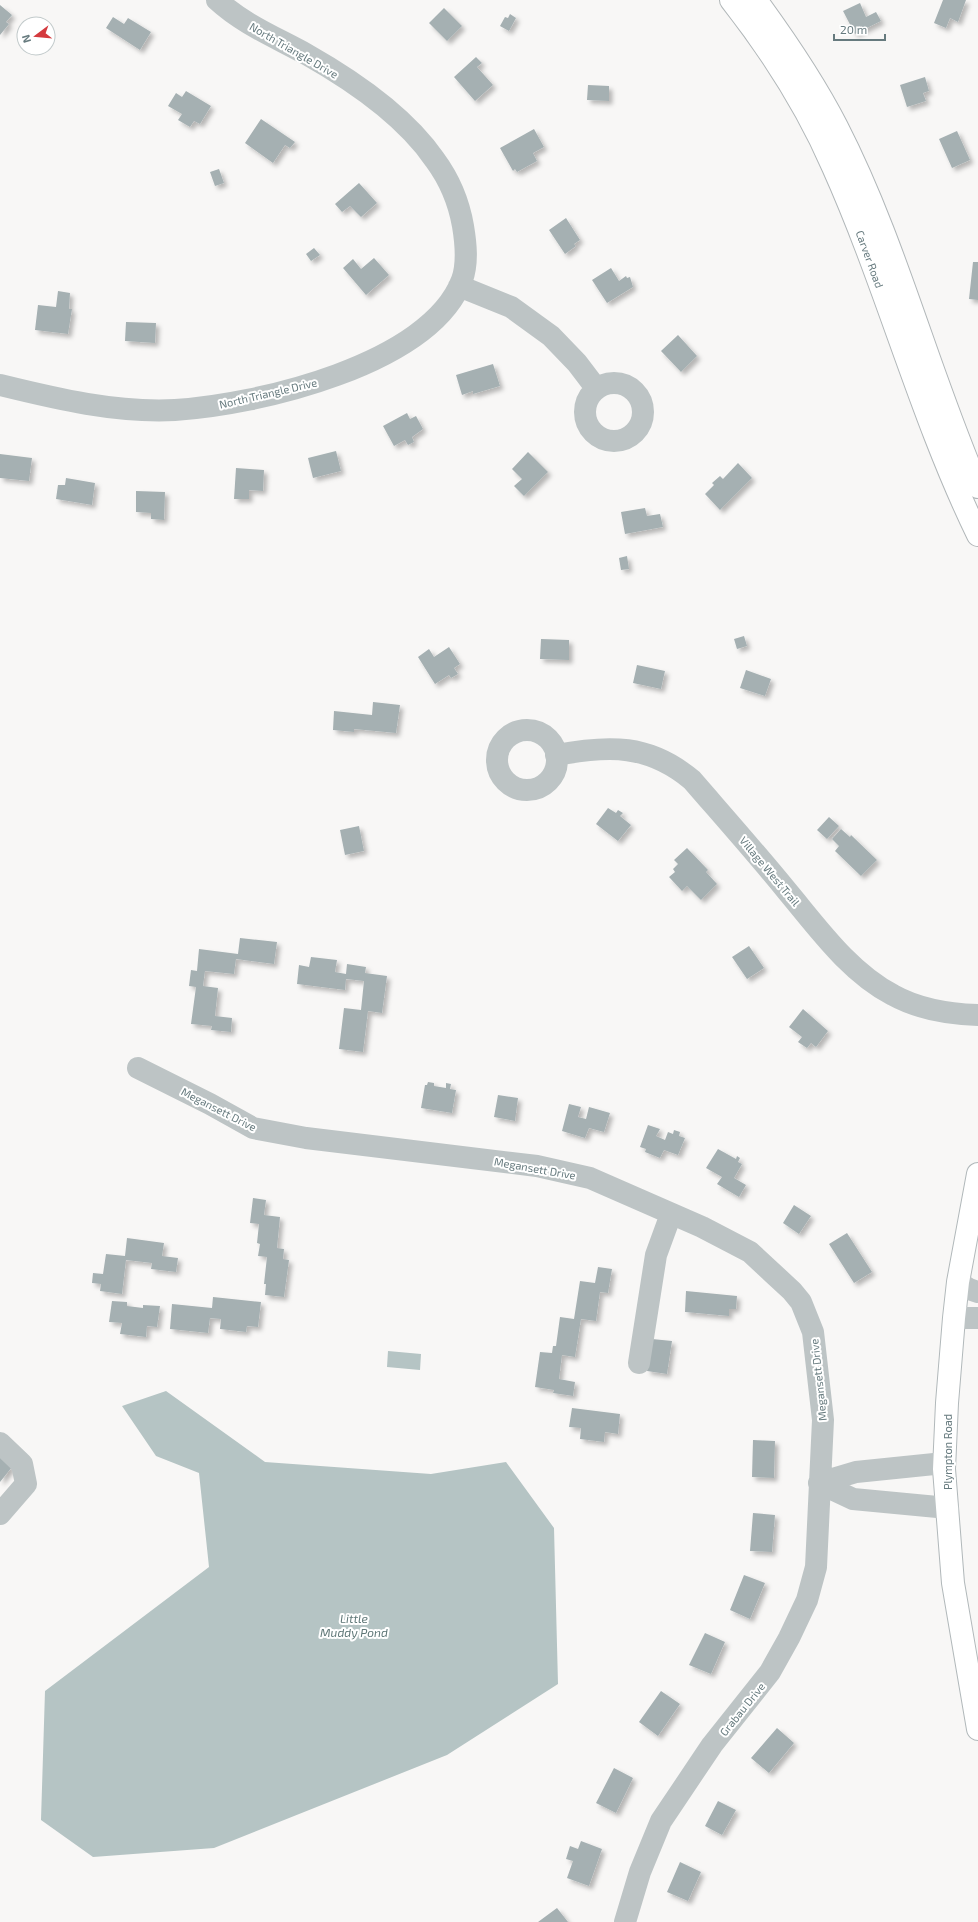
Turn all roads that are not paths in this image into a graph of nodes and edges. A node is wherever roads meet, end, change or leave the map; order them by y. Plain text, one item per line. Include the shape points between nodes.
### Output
1 (217, 0) edge
2 (731, 0) edge
3 (756, 0) edge
4 (458, 286) junction
5 (0, 385) edge
6 (596, 388) dead end
7 (978, 487) edge
8 (978, 535) edge
9 (556, 755) dead end
10 (978, 1016) edge
11 (138, 1068) dead end
12 (978, 1174) edge
13 (671, 1214) junction
14 (958, 1282) junction
15 (978, 1292) edge
16 (954, 1318) junction
17 (978, 1318) edge
18 (639, 1364) dead end
19 (0, 1443) edge
20 (944, 1463) junction
21 (819, 1483) junction
22 (948, 1508) junction
23 (0, 1514) edge
24 (978, 1729) edge
25 (626, 1922) edge

1 - 4 street, North Triangle Drive via 239,18 306,54 356,86 420,140 447,178 461,217 466,259
2 - 8 main road, Carver Road via 793,89 833,165 854,214 927,412
3 - 7 main road, Carver Road via 812,81 851,156
4 - 5 street, North Triangle Drive via 437,317 419,333 398,346 334,376 269,395 199,408 154,410 110,408
4 - 6 street via 511,308 550,336 577,363
9 - 10 street, Village West Trail via 586,749 616,749 647,755 678,768 692,780 831,942 871,980 906,1001 955,1014
11 - 13 street, Megansett Drive via 253,1128 306,1138 565,1171 590,1178
12 - 14 main road, Plympton Road
13 - 18 street via 656,1255
13 - 21 street, Megansett Drive via 750,1252 801,1302 813,1332 822,1412
14 - 15 street
14 - 16 main road, Plympton Road
16 - 17 street
16 - 20 main road, Plympton Road
19 - 23 street via 22,1464 26,1484
20 - 21 street via 856,1472
20 - 22 main road, Plympton Road
21 - 22 street via 853,1499
21 - 25 street, Grabau Drive via 816,1567 807,1600 770,1672 712,1745 662,1821 640,1872
22 - 24 main road, Plympton Road via 953,1583

